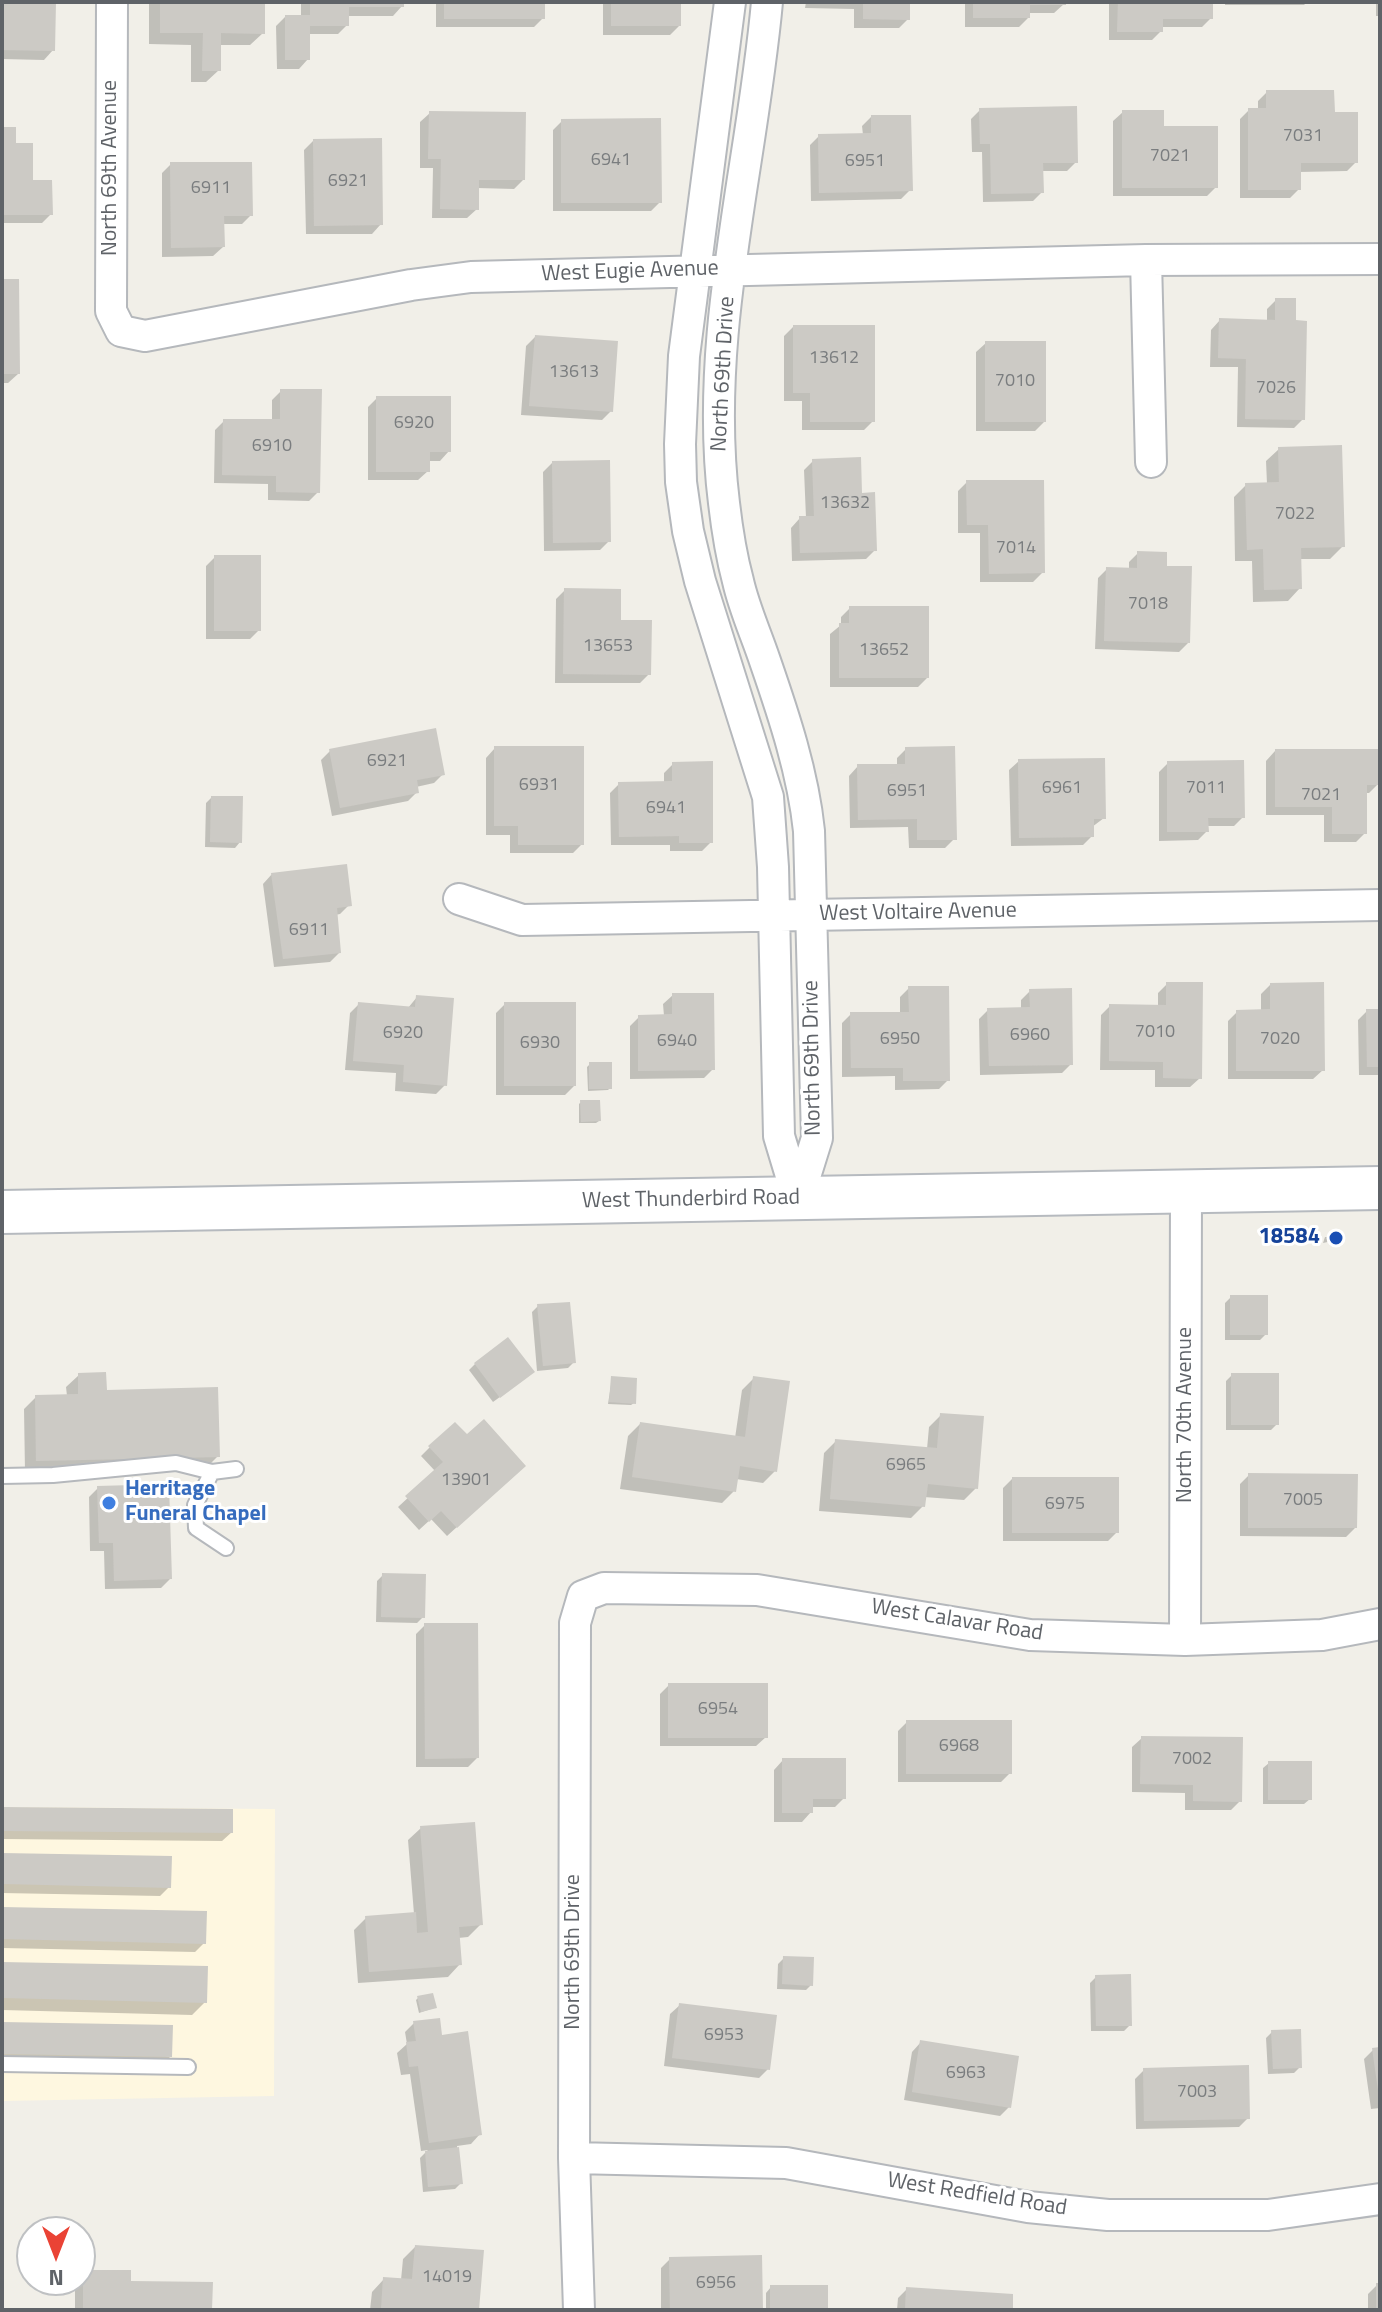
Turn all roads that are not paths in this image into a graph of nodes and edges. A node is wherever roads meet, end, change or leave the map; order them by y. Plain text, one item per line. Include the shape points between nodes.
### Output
1 (112, 2) edge
2 (730, 2) edge
3 (767, 2) edge
4 (1380, 259) edge
5 (1146, 260) junction
6 (731, 269) junction
7 (694, 271) junction
8 (121, 331) joint
9 (1151, 462) dead end
10 (735, 568) junction
11 (699, 577) junction
12 (459, 899) dead end
13 (1380, 905) edge
14 (810, 915) junction
15 (774, 916) junction
16 (1380, 1188) edge
17 (1186, 1190) junction
18 (798, 1199) junction
19 (2, 1212) edge
20 (236, 1469) dead end
21 (212, 1472) junction
22 (2, 1476) edge
23 (226, 1548) dead end
24 (583, 1596) joint
25 (1380, 1624) edge
26 (1185, 1640) junction
27 (2, 2064) edge
28 (188, 2067) dead end
29 (574, 2158) junction
30 (1380, 2199) edge
31 (579, 2310) edge

1 - 8 street, North 69th Avenue via 111,311
2 - 7 street, North 69th Drive
3 - 6 street, North 69th Drive
4 - 5 street, West Eugie Avenue
5 - 6 street, West Eugie Avenue
5 - 9 street
6 - 7 street, West Eugie Avenue
6 - 10 street, North 69th Drive via 718,412
7 - 8 street, West Eugie Avenue via 471,277 145,336
7 - 11 street, North 69th Drive via 680,398 688,531
10 - 11 street
10 - 14 street, North 69th Drive via 805,792
11 - 15 street, North 69th Drive via 768,797
12 - 15 street, West Voltaire Avenue via 522,920
13 - 14 street, West Voltaire Avenue
14 - 15 street, West Voltaire Avenue
14 - 18 street, North 69th Drive via 817,1138
15 - 18 street, North 69th Drive via 779,1136
16 - 17 main road, West Thunderbird Road
17 - 18 main road, West Thunderbird Road
17 - 26 street, North 70th Avenue
18 - 19 main road, West Thunderbird Road
20 - 21 lane
21 - 22 lane via 176,1463
21 - 23 lane via 195,1505 196,1528
24 - 26 street, West Calavar Road via 604,1588 757,1590 1030,1635
24 - 29 street, North 69th Drive via 575,1623
25 - 26 street, West Calavar Road via 1322,1635
27 - 28 lane
29 - 30 street, West Redfield Road via 786,2163 1028,2207 1108,2215 1268,2215
29 - 31 street, North 69th Drive

